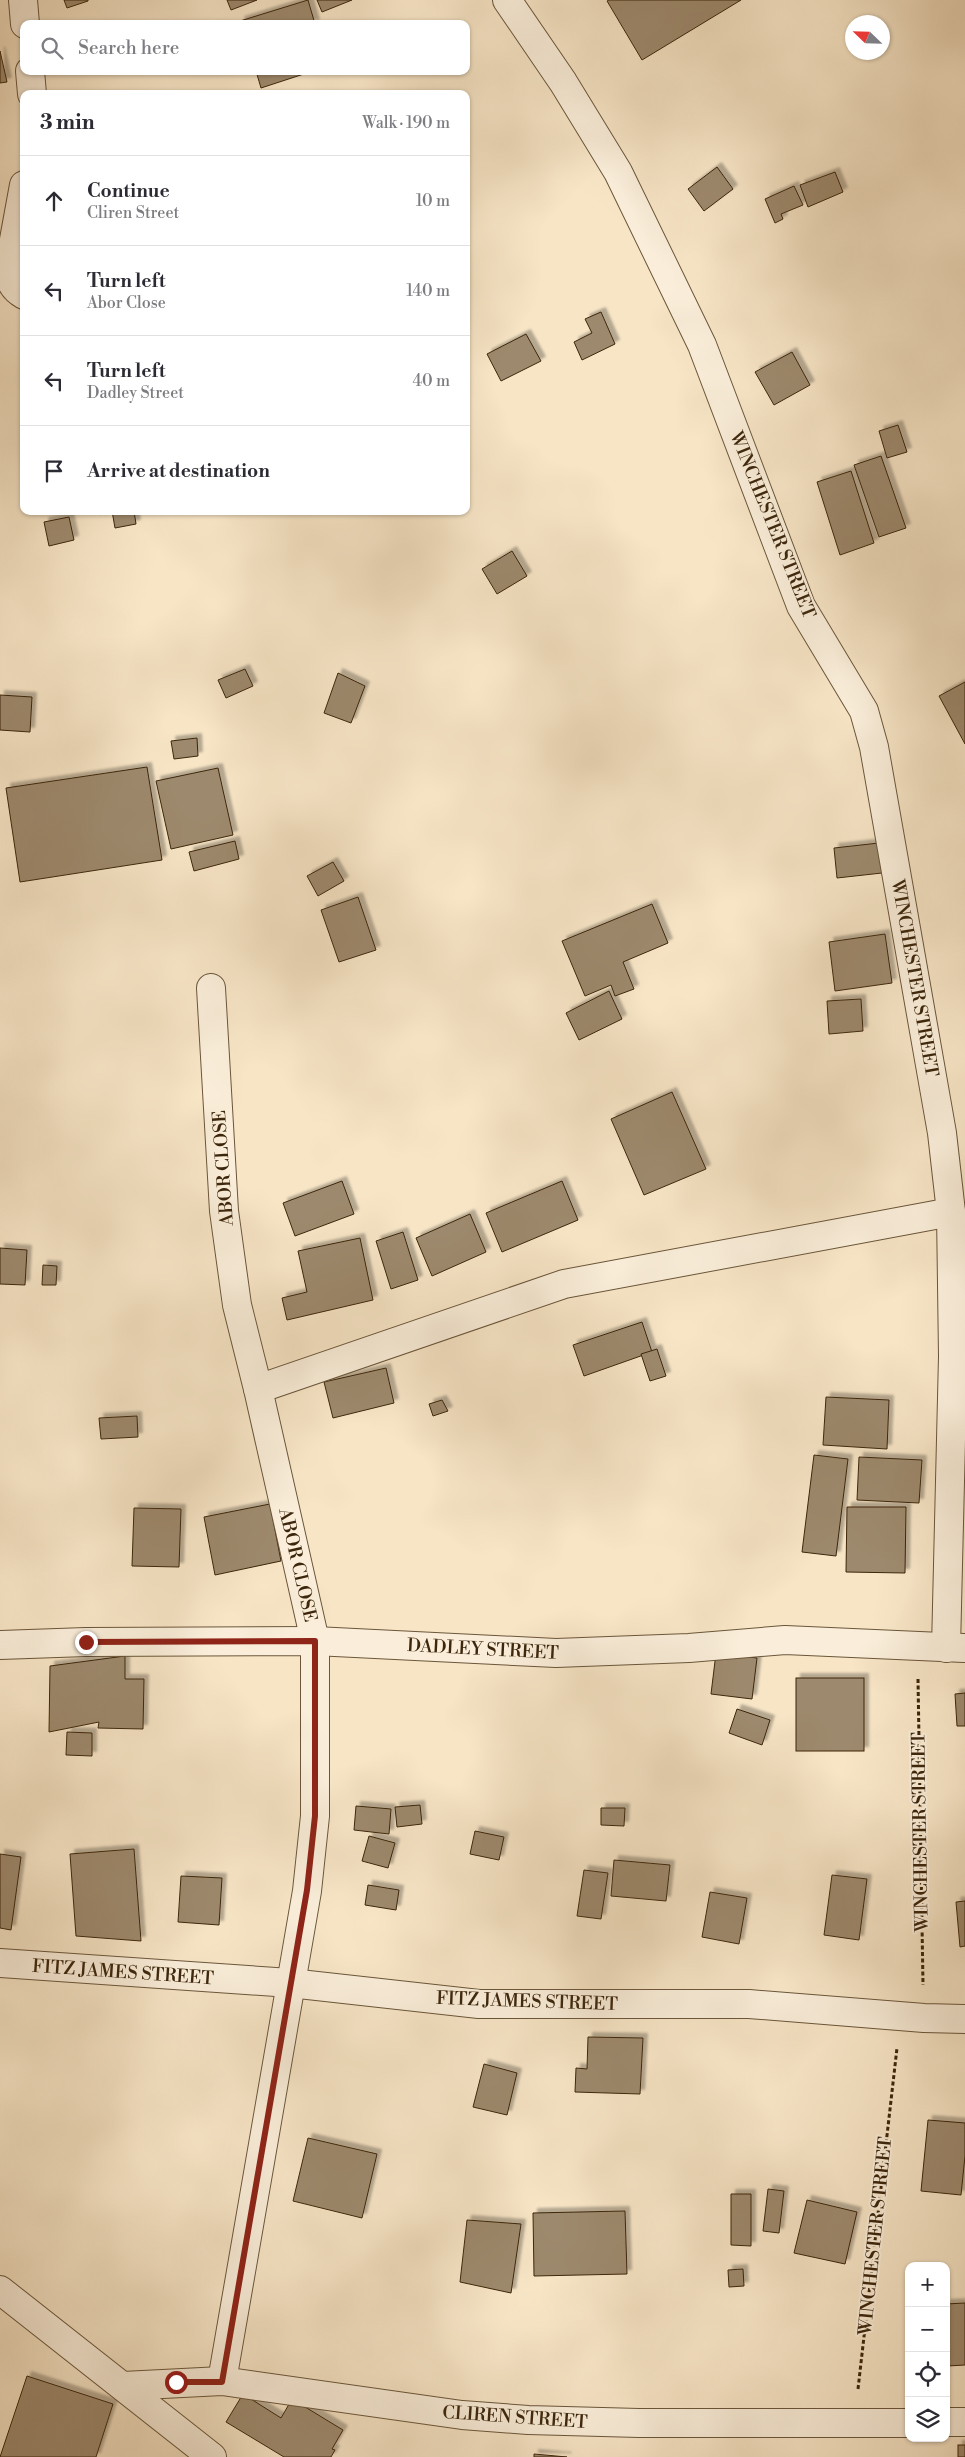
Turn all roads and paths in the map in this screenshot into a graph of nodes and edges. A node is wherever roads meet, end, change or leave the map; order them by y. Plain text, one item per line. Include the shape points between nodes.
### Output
1 (23, 0) edge
2 (513, 10) edge
3 (25, 20) edge
4 (30, 75) edge
5 (32, 90) edge
6 (20, 207) edge
7 (20, 293) edge
8 (211, 988) dead end
9 (951, 1212) junction
10 (258, 1389) junction
11 (315, 1641) junction
12 (0, 1645) edge
13 (917, 1646) junction
14 (956, 1648) edge
15 (0, 1963) edge
16 (290, 1984) junction
17 (912, 2017) junction
18 (965, 2019) edge
19 (0, 2290) edge
20 (222, 2382) junction
21 (124, 2386) junction
22 (950, 2422) edge
23 (965, 2422) edge
24 (905, 2423) edge
25 (854, 2424) junction
26 (212, 2457) edge

1 - 3 street
2 - 9 street, WINCHESTER STREET via 563,82 618,172 702,345 801,606 864,711 874,747 942,1133
4 - 5 street
6 - 7 street via 9,266 9,279
8 - 10 street, ABOR CLOSE via 224,1212 237,1305
9 - 10 street via 564,1284
9 - 14 street, WINCHESTER STREET
10 - 11 street, ABOR CLOSE
11 - 12 street, DADLEY STREET
11 - 13 street, DADLEY STREET via 556,1653 689,1648 785,1640
11 - 16 street, ABOR CLOSE via 315,1816 307,1890
13 - 14 street, DADLEY STREET
13 - 17 path, WINCHESTER STREET
15 - 16 street, FITZ JAMES STREET
16 - 17 street, FITZ JAMES STREET via 479,2004 750,2004
16 - 20 street, ABOR CLOSE
17 - 18 street, FITZ JAMES STREET
17 - 25 path, WINCHESTER STREET
19 - 21 street
20 - 21 street, CLIREN STREET
20 - 25 street, CLIREN STREET via 462,2416 639,2423
21 - 26 street
22 - 23 street
24 - 25 street, CLIREN STREET

